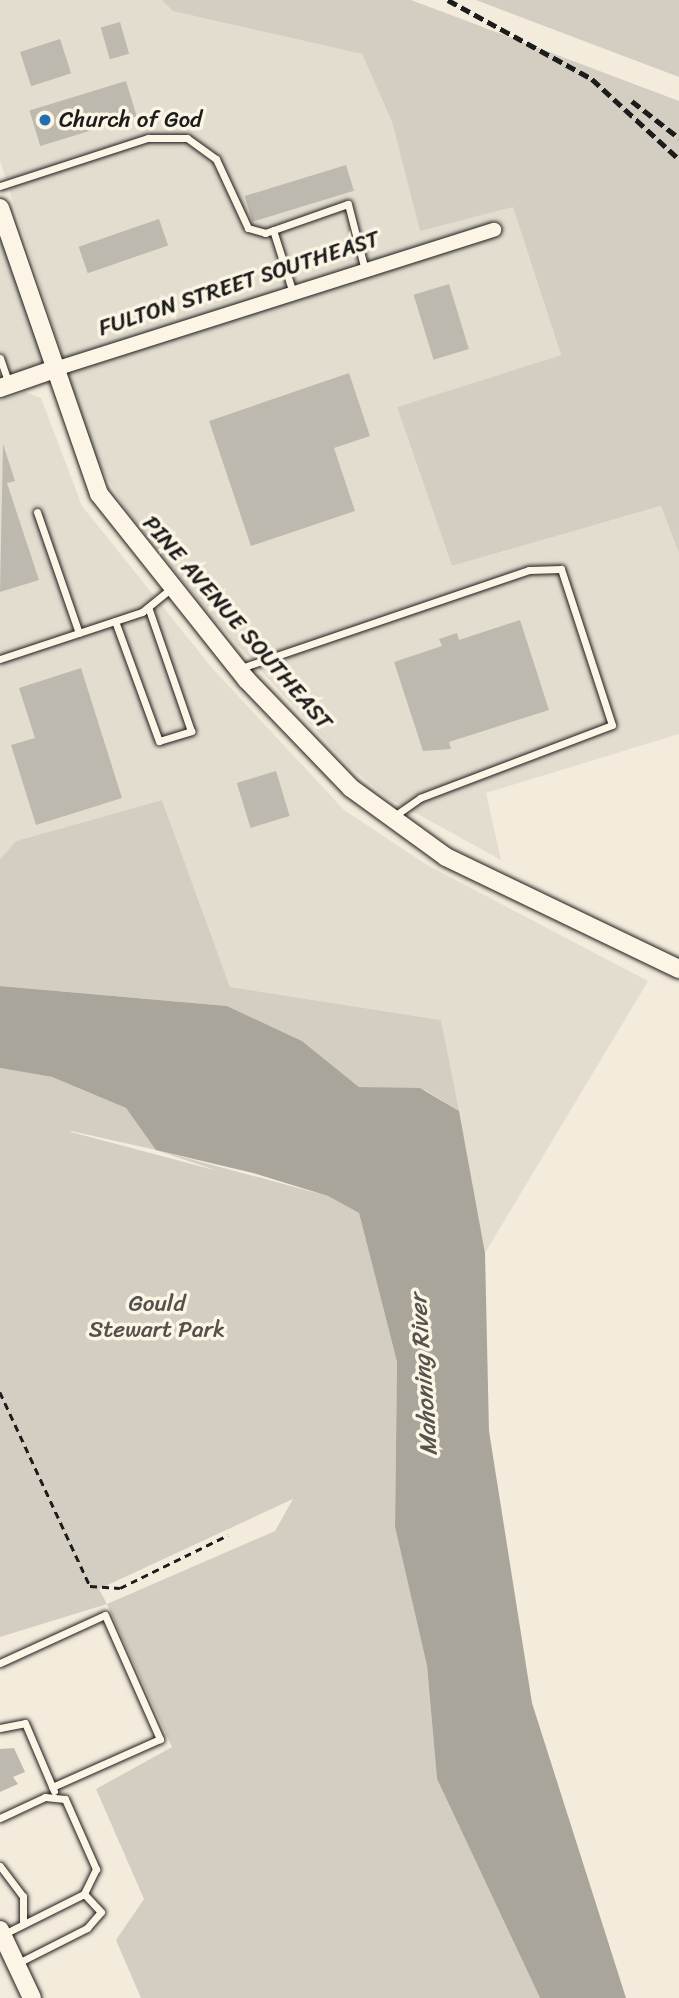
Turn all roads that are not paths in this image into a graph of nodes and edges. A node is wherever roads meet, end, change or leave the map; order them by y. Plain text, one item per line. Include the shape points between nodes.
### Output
1 (0, 186) edge
2 (0, 208) edge
3 (273, 230) junction
4 (494, 230) dead end
5 (365, 270) junction
6 (293, 293) junction
7 (0, 358) edge
8 (52, 370) junction
9 (5, 387) edge
10 (37, 512) dead end
11 (170, 589) junction
12 (148, 607) junction
13 (115, 621) junction
14 (79, 633) junction
15 (0, 659) edge
16 (238, 670) junction
17 (390, 818) junction
18 (679, 969) edge
19 (0, 1663) edge
20 (0, 1728) edge
21 (54, 1791) junction
22 (0, 1818) edge
23 (0, 1866) edge
24 (84, 1894) junction
25 (23, 1924) junction
26 (1, 1932) edge
27 (16, 1964) junction
28 (32, 1998) edge

1 - 3 lane via 148,138 187,138 216,159 248,228
2 - 8 street, PINE AVENUE SOUTHEAST
3 - 5 lane via 348,204
3 - 6 lane
4 - 5 street, FULTON STREET SOUTHEAST
5 - 6 street, FULTON STREET SOUTHEAST
6 - 8 street, FULTON STREET SOUTHEAST
7 - 9 lane
8 - 9 street, FULTON STREET SOUTHEAST
8 - 11 street, PINE AVENUE SOUTHEAST via 99,495
10 - 14 lane
11 - 12 lane
11 - 16 street, PINE AVENUE SOUTHEAST
12 - 13 lane
12 - 13 lane via 191,731 159,741
13 - 14 lane
14 - 15 lane
16 - 17 street, PINE AVENUE SOUTHEAST via 351,788
16 - 17 lane via 529,570 561,569 612,725 420,798
17 - 18 street, PINE AVENUE SOUTHEAST via 479,878
19 - 21 lane via 105,1615 160,1739
20 - 21 lane via 24,1723
21 - 22 lane
21 - 24 lane via 74,1808 96,1869
23 - 25 lane via 23,1896
24 - 25 lane
24 - 27 lane via 101,1912 87,1927
25 - 26 lane
26 - 27 street
27 - 28 street

